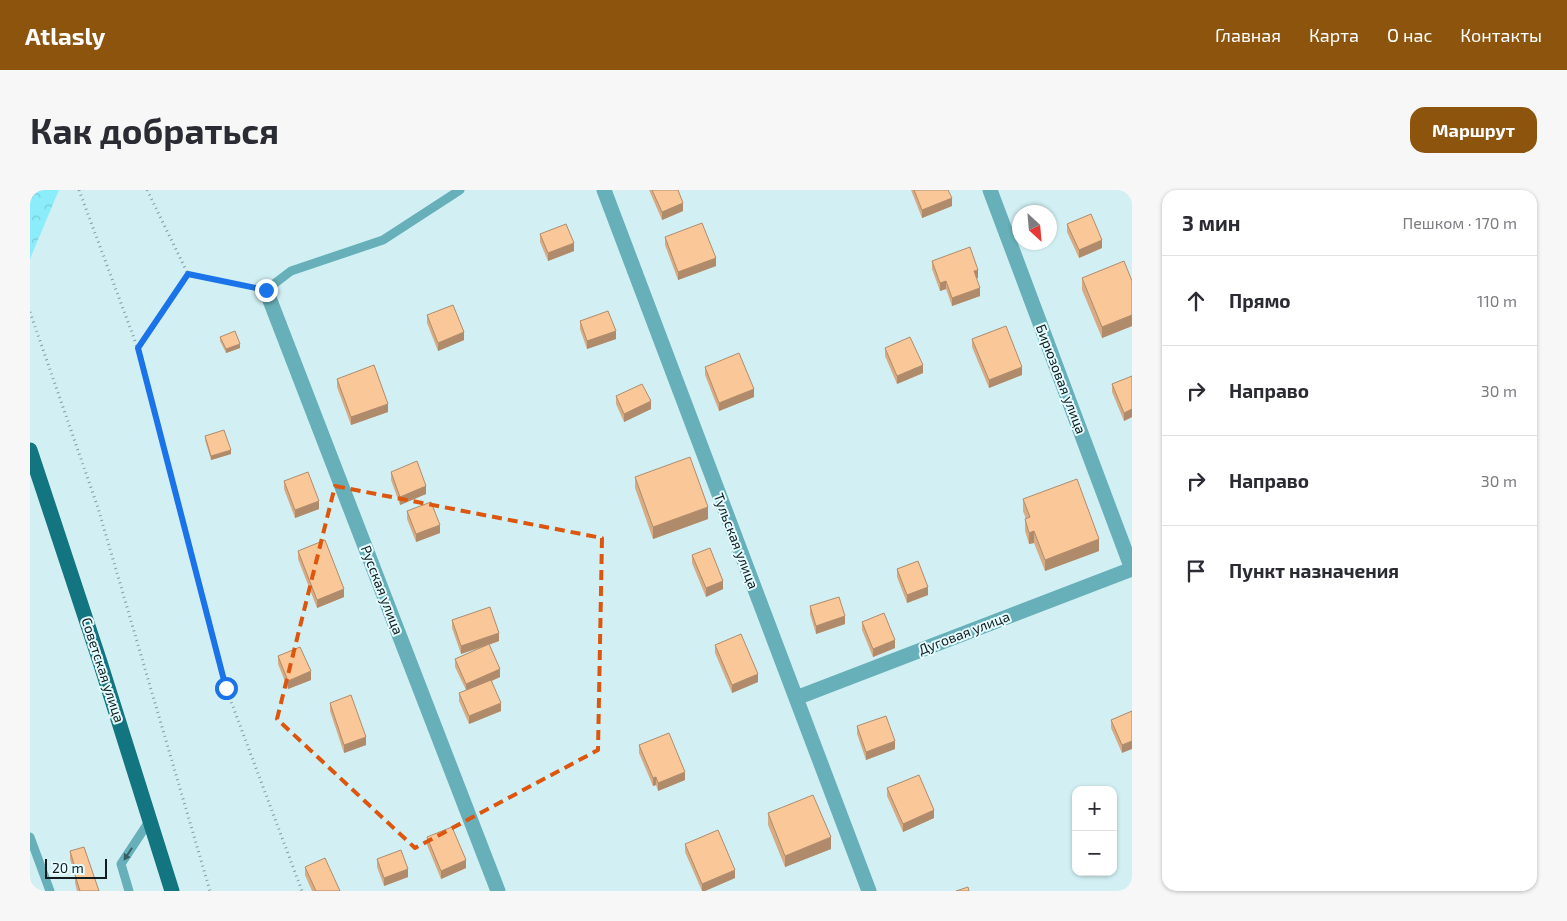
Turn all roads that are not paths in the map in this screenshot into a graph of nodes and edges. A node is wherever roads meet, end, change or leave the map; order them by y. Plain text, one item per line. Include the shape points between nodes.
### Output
1 (460, 190) edge
2 (604, 190) edge
3 (990, 190) edge
4 (266, 290) joint
5 (30, 450) edge
6 (1132, 569) edge
7 (796, 698) junction
8 (150, 820) junction
9 (30, 837) edge
10 (50, 891) edge
11 (129, 891) edge
12 (172, 891) edge
13 (498, 891) edge
14 (869, 891) edge

1 - 4 lane via 384,240 292,271
2 - 7 street, Тульская улица
3 - 6 street, Бирюзовая улица
4 - 13 street, Русская улица
5 - 8 main road, Советская улица
6 - 7 street, Дуговая улица
7 - 14 street, Тульская улица
8 -> 11 lane via 121,864
8 - 12 main road, Советская улица
9 - 10 lane

